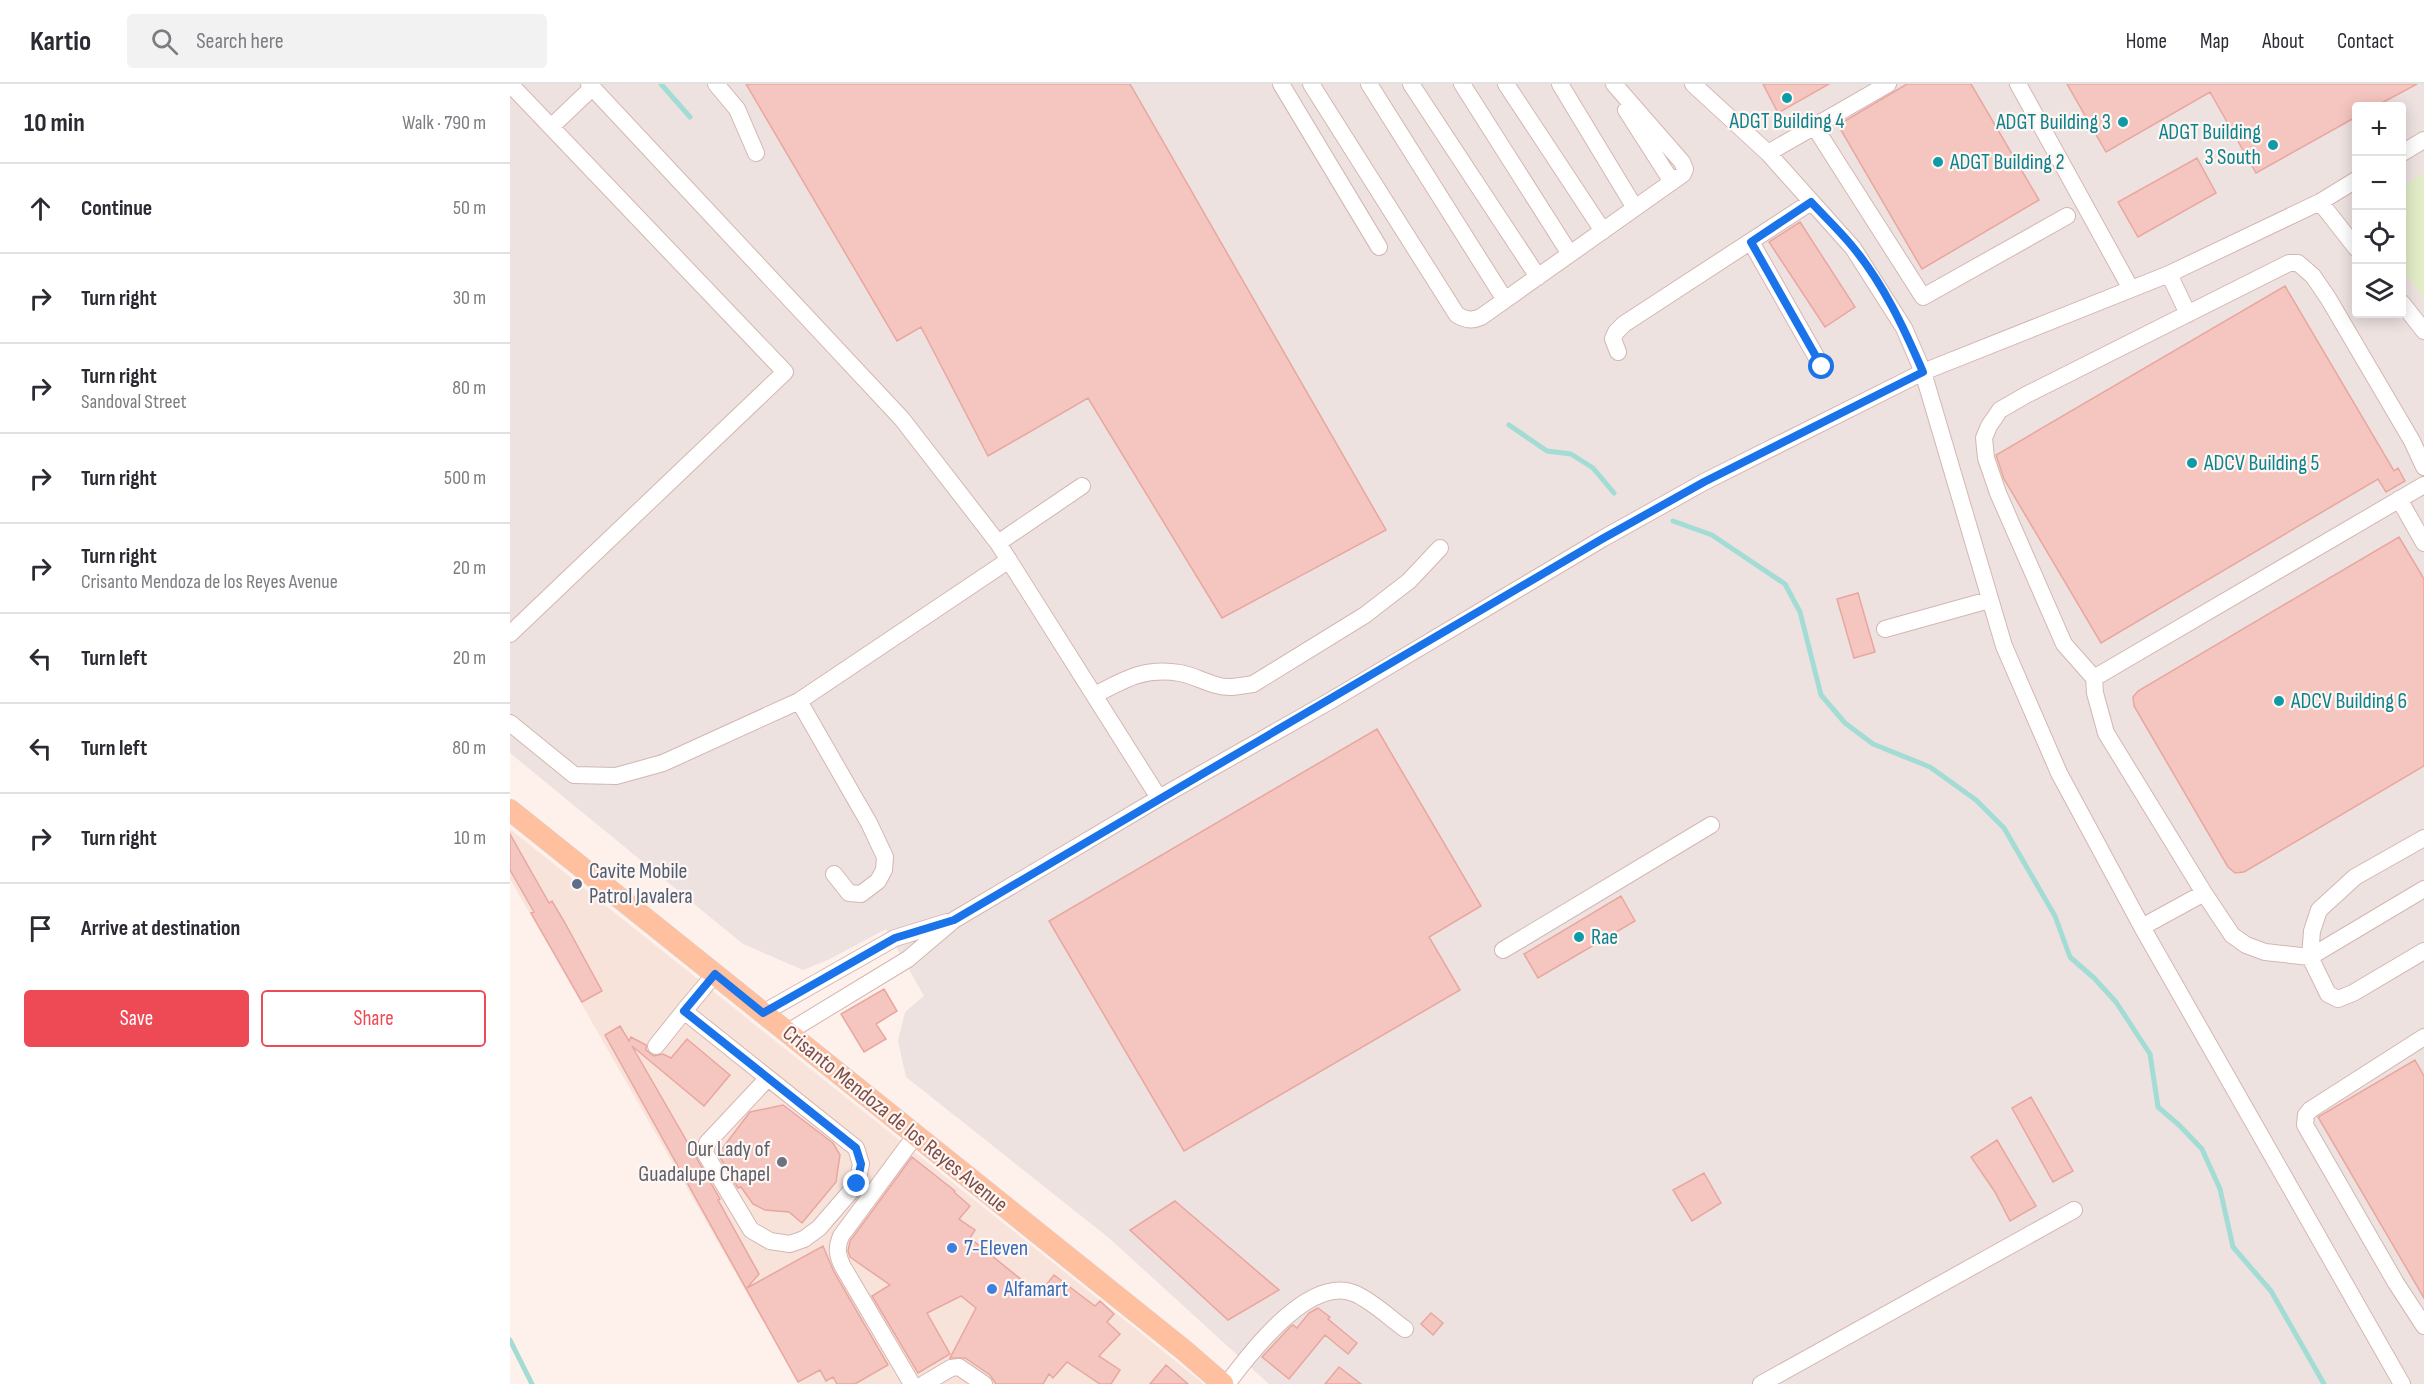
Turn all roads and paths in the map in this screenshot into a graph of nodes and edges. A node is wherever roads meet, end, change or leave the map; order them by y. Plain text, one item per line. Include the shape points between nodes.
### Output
1 (510, 84) edge
2 (716, 84) edge
3 (1281, 84) edge
4 (1311, 84) edge
5 (1369, 84) edge
6 (1411, 84) edge
7 (1462, 84) edge
8 (1506, 84) edge
9 (1560, 84) edge
10 (1612, 84) edge
11 (1693, 84) edge
12 (1888, 84) edge
13 (2018, 84) edge
14 (590, 86) edge
15 (1814, 126) junction
16 (551, 127) junction
17 (2424, 140) edge
18 (2406, 151) edge
19 (756, 153) dead end
20 (1768, 153) junction
21 (2352, 182) edge
22 (1811, 202) junction
23 (2320, 202) junction
24 (1635, 208) junction
25 (2067, 216) dead end
26 (1603, 231) junction
27 (1751, 242) junction
28 (2352, 243) edge
29 (1378, 247) dead end
30 (1570, 254) junction
31 (2169, 274) junction
32 (1538, 277) junction
33 (2131, 289) junction
34 (1505, 300) junction
35 (2406, 308) edge
36 (2188, 314) junction
37 (2424, 331) edge
38 (1618, 352) dead end
39 (1822, 367) dead end
40 (1923, 372) junction
41 (2418, 437) edge
42 (2424, 467) edge
43 (2424, 485) edge
44 (1082, 486) dead end
45 (2399, 499) junction
46 (998, 543) junction
47 (2424, 543) edge
48 (1440, 548) dead end
49 (1009, 560) junction
50 (1989, 600) junction
51 (1885, 629) dead end
52 (510, 634) edge
53 (2094, 678) junction
54 (1095, 695) junction
55 (799, 701) junction
56 (510, 723) edge
57 (1159, 798) junction
58 (510, 810) edge
59 (1711, 825) dead end
60 (2424, 838) edge
61 (834, 874) dead end
62 (2424, 889) edge
63 (2204, 893) junction
64 (954, 920) junction
65 (2142, 927) junction
66 (1503, 950) dead end
67 (2424, 951) edge
68 (2310, 957) junction
69 (715, 974) junction
70 (684, 1011) junction
71 (763, 1013) junction
72 (788, 1032) junction
73 (2422, 1043) edge
74 (656, 1046) dead end
75 (767, 1079) junction
76 (915, 1136) junction
77 (2074, 1210) dead end
78 (2424, 1326) edge
79 (1405, 1329) dead end
80 (912, 1384) edge
81 (924, 1384) edge
82 (984, 1384) edge
83 (1225, 1384) edge
84 (1761, 1384) edge
85 (2402, 1384) edge

1 - 16 street
2 - 19 street via 737,109
3 - 29 street
4 - 34 street via 1457,315 1474,320
5 - 34 street
6 - 32 street
7 - 30 street
8 - 26 street
9 - 24 street
10 - 24 street via 1685,169
11 - 20 street
12 - 15 street
13 - 33 street
14 - 16 street
14 - 46 street via 902,419
15 - 20 street
15 - 25 street via 1923,297
16 - 52 street via 785,372
17 - 18 street
20 - 22 street
21 - 23 street
22 - 27 street
22 - 40 street via 1853,248 1887,298
23 - 28 street
23 - 31 street
24 - 26 street
26 - 30 street
27 - 38 street via 1624,324 1613,339
27 - 39 street
30 - 32 street
31 - 33 street
31 - 36 street
32 - 34 street
33 - 40 street
35 - 37 street
36 - 41 street via 2289,263 2298,263 2313,276
36 - 53 street via 2000,410 1984,438 1998,493 2064,644
40 - 50 street
40 - 57 street via 1704,482
41 - 42 street
43 - 45 street
44 - 46 street
45 - 47 street
45 - 53 street
46 - 49 street
48 - 54 street via 1409,581 1365,615 1253,684 1217,686 1182,673 1158,672 1129,677
49 - 54 street
49 - 55 street
50 - 51 street
50 - 65 street via 2012,666 2059,773
53 - 63 street via 2106,733
54 - 57 street
55 - 56 street via 663,763 616,776 574,775
55 - 61 street via 885,857 878,881 861,894 849,893
57 - 64 street
58 - 69 main road, Crisanto Mendoza de los Reyes Avenue
59 - 66 street
60 - 68 street via 2355,877 2319,910
62 - 68 street
63 - 65 street
63 - 68 street via 2238,941 2265,952
64 - 71 street via 895,938
64 - 72 street via 908,959
65 - 85 street
67 - 68 street via 2338,999 2328,994
69 - 70 street
69 - 71 main road, Crisanto Mendoza de los Reyes Avenue
70 - 74 street
70 - 75 street
71 - 72 main road, Crisanto Mendoza de los Reyes Avenue
72 - 76 main road, Crisanto Mendoza de los Reyes Avenue
73 - 78 street via 2310,1110 2305,1125
75 - 75 street via 707,1143 706,1158 752,1230 770,1241 790,1244 819,1228 857,1184 861,1164 856,1148
76 - 80 street via 837,1246 843,1267
76 - 83 main road, Crisanto Mendoza de los Reyes Avenue
77 - 84 street
79 - 83 street via 1355,1294 1322,1294 1288,1315
81 - 82 street via 959,1367

